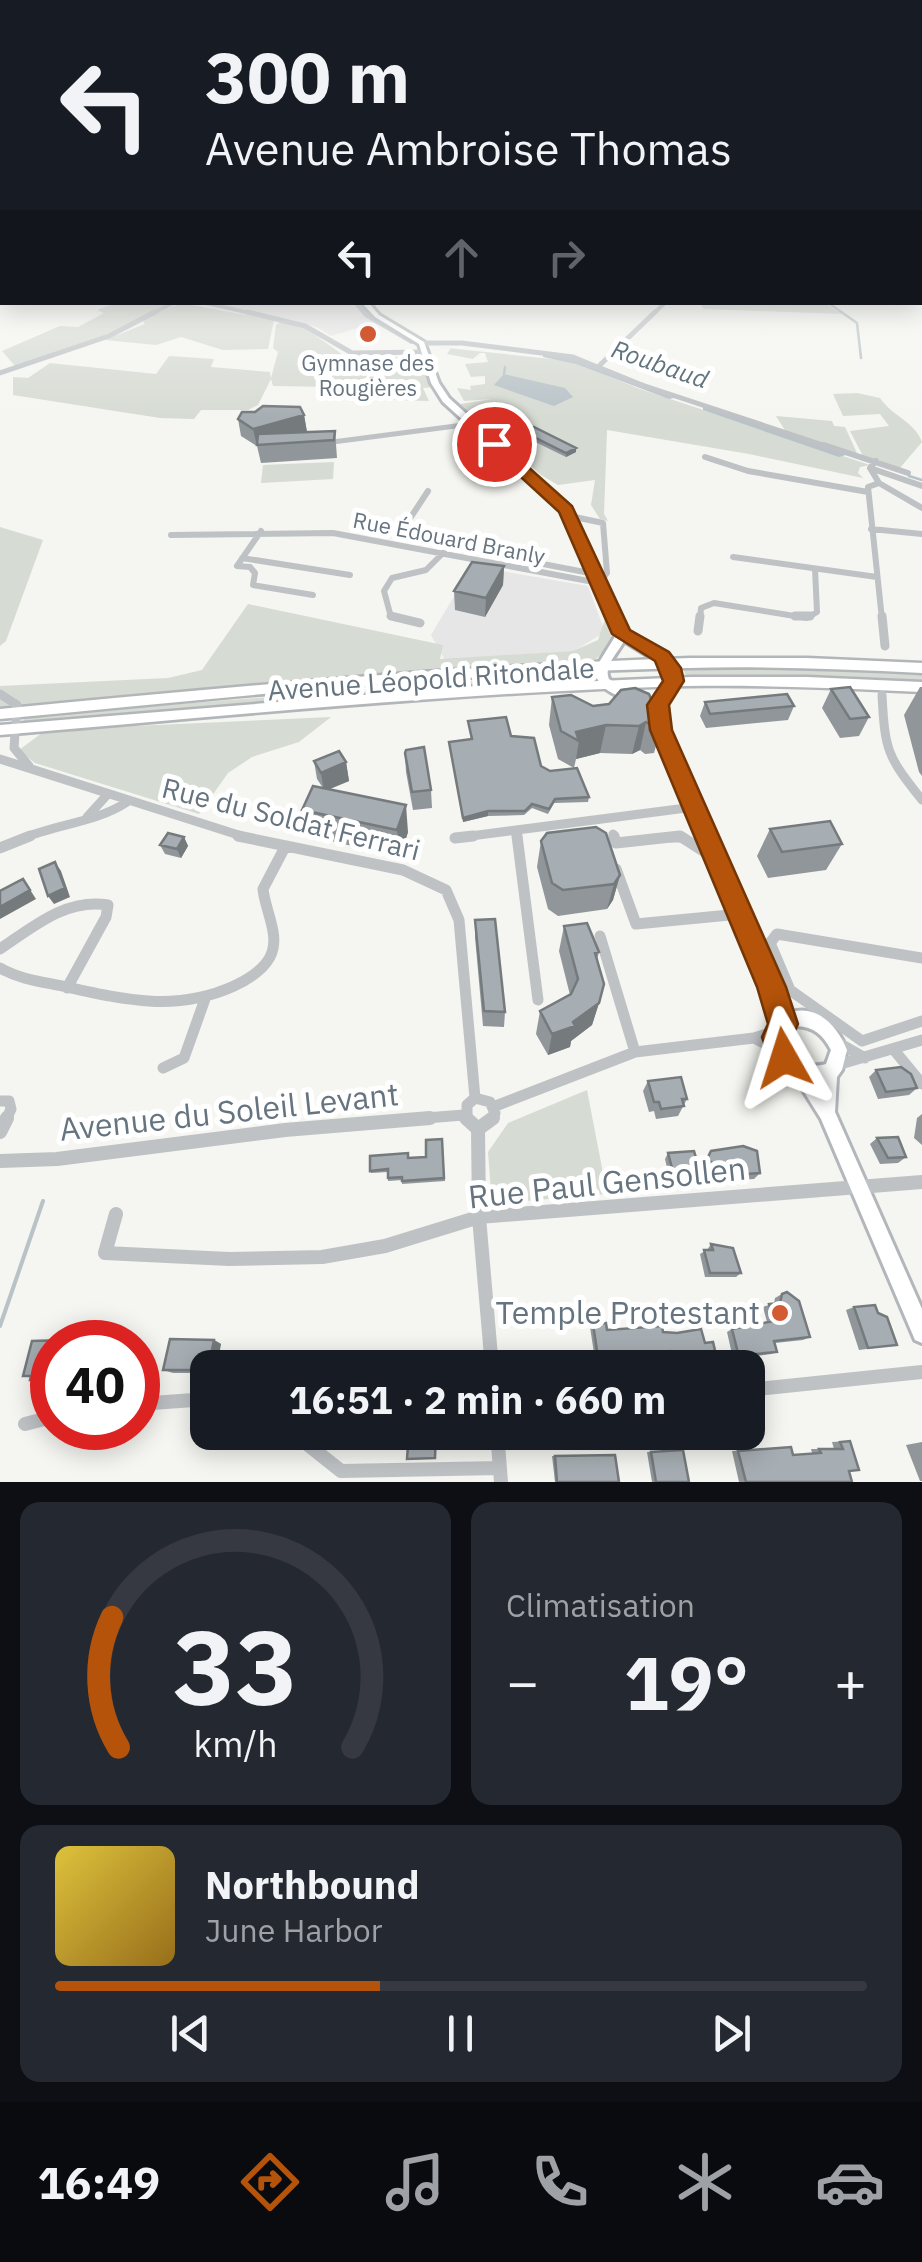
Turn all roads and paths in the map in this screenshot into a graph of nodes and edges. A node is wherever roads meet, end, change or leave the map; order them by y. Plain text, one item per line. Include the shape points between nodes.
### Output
1 (169, 305) edge
2 (215, 305) edge
3 (367, 305) edge
4 (663, 305) edge
5 (423, 353) junction
6 (600, 365) junction
7 (0, 373) edge
8 (471, 424) junction
9 (311, 443) edge
10 (705, 458) dead end
11 (873, 465) junction
12 (908, 473) dead end
13 (879, 483) junction
14 (922, 486) edge
15 (428, 491) dead end
16 (868, 492) junction
17 (922, 508) edge
18 (570, 516) junction
19 (406, 523) dead end
20 (872, 528) junction
21 (261, 531) junction
22 (171, 534) dead end
23 (922, 534) edge
24 (444, 552) junction
25 (507, 557) dead end
26 (733, 557) dead end
27 (242, 558) junction
28 (815, 568) junction
29 (350, 575) dead end
30 (877, 577) junction
31 (598, 579) junction
32 (313, 595) dead end
33 (420, 623) dead end
34 (698, 631) dead end
35 (622, 634) junction
36 (885, 646) dead end
37 (668, 663) junction
38 (600, 665) junction
39 (922, 668) edge
40 (673, 681) junction
41 (606, 684) junction
42 (922, 686) edge
43 (0, 694) edge
44 (882, 694) dead end
45 (0, 714) edge
46 (12, 724) edge
47 (661, 730) junction
48 (0, 759) edge
49 (35, 771) junction
50 (107, 796) junction
51 (922, 800) edge
52 (127, 802) junction
53 (694, 807) junction
54 (84, 819) junction
55 (516, 830) junction
56 (455, 838) dead end
57 (284, 847) junction
58 (0, 848) edge
59 (705, 852) dead end
60 (740, 914) junction
61 (600, 936) dead end
62 (0, 949) edge
63 (922, 958) edge
64 (0, 968) edge
65 (772, 987) junction
66 (67, 988) junction
67 (205, 999) junction
68 (538, 1000) dead end
69 (801, 1017) junction
70 (922, 1020) edge
71 (781, 1027) junction
72 (754, 1038) junction
73 (922, 1040) edge
74 (836, 1042) junction
75 (780, 1050) junction
76 (894, 1050) junction
77 (635, 1052) junction
78 (865, 1058) junction
79 (162, 1068) dead end
80 (832, 1070) junction
81 (804, 1074) junction
82 (922, 1084) edge
83 (475, 1098) junction
84 (0, 1101) edge
85 (493, 1107) junction
86 (827, 1113) junction
87 (464, 1115) junction
88 (478, 1129) junction
89 (0, 1132) edge
90 (0, 1161) edge
91 (922, 1182) edge
92 (860, 1188) junction
93 (116, 1214) dead end
94 (479, 1217) junction
95 (922, 1333) edge
96 (490, 1350) edge
97 (922, 1372) edge
98 (765, 1388) edge
99 (190, 1400) edge
100 (160, 1402) edge
101 (30, 1423) edge
102 (26, 1424) dead end
103 (314, 1450) edge
104 (499, 1450) edge
105 (500, 1475) edge

1 - 7 street via 109,336
2 - 5 street via 305,326 352,353
3 - 5 street
4 - 6 street
5 - 6 street via 462,343
5 - 8 street via 446,400
6 - 11 street
8 - 9 street
8 - 18 street
10 - 16 street
11 - 12 street
11 - 13 street
11 - 14 street
13 - 16 street
13 - 17 street
15 - 19 street
16 - 20 street
18 - 31 street
18 - 31 street via 604,523 607,572
20 - 23 street
20 - 30 street
21 - 22 street, Rue Édouard Branly
21 - 24 street, Rue Édouard Branly via 363,537
21 - 27 street
24 - 31 street, Rue Édouard Branly
24 - 33 street via 426,570 392,578 384,591 391,617
25 - 31 street
26 - 28 street
27 - 29 street
27 - 32 street via 237,566 250,567 252,584
28 - 30 street
28 - 34 street via 818,612 807,618 714,603 701,608
30 - 36 street
31 - 35 street
35 - 37 street
35 - 38 street
37 - 38 highway, Avenue Léopold Ritondale
37 - 39 highway, Avenue Léopold Ritondale
37 - 40 street
38 - 41 street
38 - 46 highway, Avenue Léopold Ritondale
40 - 41 highway, Avenue Léopold Ritondale
40 - 42 highway, Avenue Léopold Ritondale
40 - 47 street via 658,705
41 - 46 highway, Avenue Léopold Ritondale
41 - 47 street via 646,706
43 - 46 street via 17,705
44 - 51 street via 885,746
45 - 46 highway, Avenue Léopold Ritondale
46 - 49 street via 14,748
47 - 53 street
48 - 49 street, Rue du Soldat Ferrari
49 - 50 street, Rue du Soldat Ferrari
50 - 52 street, Rue du Soldat Ferrari
50 - 54 street
52 - 54 street
52 - 57 street, Rue du Soldat Ferrari
53 - 55 street
53 - 60 street
54 - 58 street
55 - 56 street
55 - 68 street
57 - 67 street via 263,889 274,933 270,958 244,982
57 - 83 street, Rue du Soldat Ferrari via 407,873 450,894 459,920
59 - 60 street via 680,836 612,832 609,849 636,921
60 - 65 street
61 - 77 street
62 - 66 street via 70,908 108,905
63 - 70 street via 777,934 770,943 800,1001 862,1041
64 - 66 street
65 - 69 street
65 - 71 street
66 - 67 street via 134,1003
67 - 79 street via 184,1058
69 - 71 street
69 - 74 street via 825,1027
71 - 72 street
71 - 75 street
72 - 75 street
72 - 77 street
73 - 76 street
74 - 78 street
74 - 80 street
75 - 81 street
76 - 78 street
76 - 82 street
77 - 85 street
78 - 80 street
80 - 81 street
80 - 86 street
81 - 86 street
83 - 85 street
83 - 87 street
84 - 89 street via 9,1101 11,1109
85 - 88 street via 492,1123
86 - 92 street
87 - 88 street
87 - 90 street, Avenue du Soleil Levant
88 - 94 street
91 - 92 street, Rue Paul Gensollen
92 - 94 street, Rue Paul Gensollen
92 - 95 street
93 - 94 street, Rue Paul Gensollen via 104,1253 284,1258 366,1250
94 - 96 street
97 - 98 street
99 - 100 street
101 - 102 street
103 - 105 street via 340,1471
104 - 105 street

